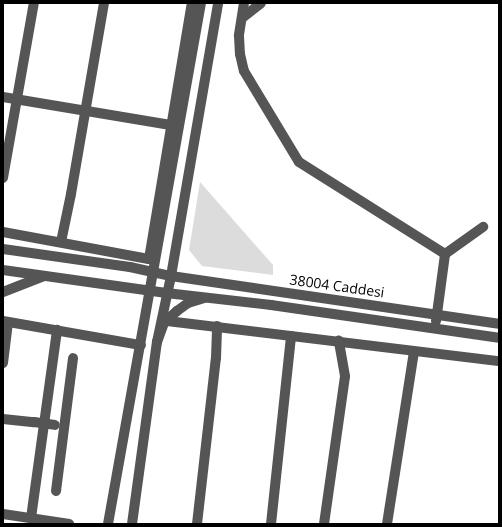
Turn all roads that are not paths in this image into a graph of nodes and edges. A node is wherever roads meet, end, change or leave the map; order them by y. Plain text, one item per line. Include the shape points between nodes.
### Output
1 (34, 3) edge
2 (104, 3) edge
3 (192, 3) edge
4 (201, 3) edge
5 (218, 3) edge
6 (244, 3) edge
7 (261, 3) edge
8 (242, 18) junction
9 (3, 97) edge
10 (17, 99) junction
11 (86, 110) junction
12 (175, 126) junction
13 (3, 178) edge
14 (484, 227) dead end
15 (3, 232) edge
16 (61, 242) junction
17 (3, 249) edge
18 (445, 254) junction
19 (3, 270) edge
20 (154, 272) junction
21 (47, 275) junction
22 (171, 276) junction
23 (150, 290) junction
24 (3, 292) edge
25 (166, 293) junction
26 (207, 297) junction
27 (438, 315) junction
28 (6, 321) edge
29 (166, 321) junction
30 (499, 324) edge
31 (217, 326) junction
32 (434, 329) junction
33 (57, 330) junction
34 (291, 336) junction
35 (499, 338) edge
36 (339, 341) junction
37 (157, 342) junction
38 (141, 345) junction
39 (414, 351) junction
40 (73, 358) dead end
41 (499, 361) edge
42 (3, 363) edge
43 (3, 419) edge
44 (60, 425) junction
45 (56, 491) dead end
46 (3, 514) edge
47 (31, 518) junction
48 (69, 524) edge
49 (108, 524) edge
50 (132, 524) edge
51 (197, 524) edge
52 (272, 524) edge
53 (324, 524) edge
54 (387, 524) edge

1 - 10 street
2 - 11 street
3 - 12 street
4 - 12 street
5 - 22 street
6 - 8 street
7 - 8 street
8 - 18 street via 240,45 244,71 299,162
9 - 10 street
10 - 11 street
10 - 13 street
11 - 12 street
11 - 16 street
12 - 16 street via 149,260
12 - 20 street
14 - 18 street
15 - 16 street
17 - 20 street, 38004 Caddesi
18 - 27 street
19 - 21 street, 38004 Caddesi
20 - 22 street, 38004 Caddesi
20 - 23 street
21 - 23 street, 38004 Caddesi
21 - 24 street
22 - 25 street
22 - 27 street, 38004 Caddesi
23 - 25 street, 38004 Caddesi
23 - 38 street
25 - 26 street, 38004 Caddesi
25 - 37 street
26 - 29 street via 188,303
26 - 32 street, 38004 Caddesi
27 - 30 street, 38004 Caddesi
27 - 32 street
28 - 33 street
28 - 42 street
29 - 31 street
29 - 37 street
31 - 34 street
31 - 51 street via 215,366
32 - 35 street, 38004 Caddesi
33 - 38 street
33 - 47 street
34 - 36 street
34 - 52 street
36 - 39 street
36 - 53 street via 345,376
37 - 50 street
38 - 49 street
39 - 41 street
39 - 54 street
40 - 44 street
43 - 44 street, bridge
44 - 45 street
46 - 47 street
47 - 48 street

